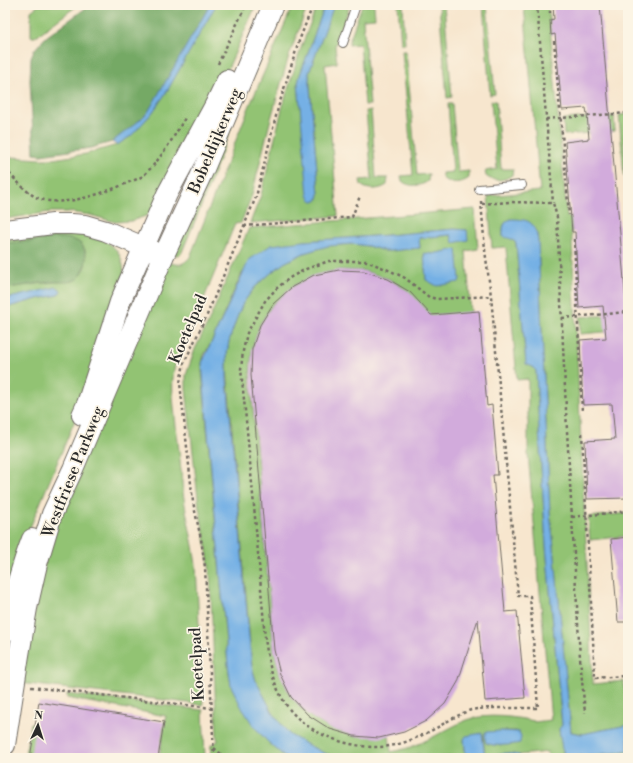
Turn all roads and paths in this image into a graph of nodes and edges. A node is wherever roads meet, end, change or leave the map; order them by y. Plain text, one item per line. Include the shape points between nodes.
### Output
1 (246, 5) edge
2 (260, 5) edge
3 (273, 5) edge
4 (313, 5) edge
5 (356, 5) edge
6 (537, 5) edge
7 (550, 5) edge
8 (550, 13) dead end
9 (554, 41) dead end
10 (342, 43) dead end
11 (216, 68) dead end
12 (628, 113) edge
13 (187, 116) dead end
14 (561, 118) junction
15 (546, 119) junction
16 (5, 169) edge
17 (522, 185) dead end
18 (479, 189) joint
19 (360, 196) dead end
20 (553, 203) junction
21 (482, 204) junction
22 (569, 215) dead end
23 (244, 226) junction
24 (5, 230) edge
25 (574, 239) dead end
26 (144, 247) junction
27 (164, 255) junction
28 (491, 296) junction
29 (628, 312) edge
30 (577, 316) junction
31 (562, 318) junction
32 (582, 412) dead end
33 (582, 433) dead end
34 (628, 511) edge
35 (587, 515) junction
36 (572, 517) junction
37 (5, 632) edge
38 (625, 676) dead end
39 (29, 687) dead end
40 (212, 708) junction
41 (585, 712) dead end
42 (5, 745) edge
43 (213, 748) junction
44 (214, 758) edge
45 (226, 758) edge

1 - 11 path
2 - 26 street, Bobeldijkerweg via 215,105 167,194
3 - 27 street, Bobeldijkerweg via 203,171
4 - 23 path, Koetelpad via 278,108 256,197
5 - 10 lane
6 - 15 path
7 - 8 path
9 - 14 path
12 - 14 path
13 - 16 path via 158,160 143,176 78,200 49,202 34,196
14 - 15 path
14 - 22 path
15 - 20 path
17 - 18 lane
18 - 21 path
19 - 23 path via 352,217
20 - 21 path
20 - 31 path via 557,217
21 - 28 path
23 - 40 path, Koetelpad via 184,363 180,383 193,502 205,567
24 - 26 street via 53,224 85,225
25 - 30 path
26 - 27 street
26 - 37 street, Westfriese Parkweg via 120,302 87,404 53,481 24,559
27 - 42 street, Westfriese Parkweg via 52,514 27,608
28 - 28 path via 518,596 530,596 538,708 483,708 470,711 401,744 363,746 326,736 309,727 288,707 280,694 269,662 242,369 247,333 265,302 277,288 291,276 329,261 366,261 406,278 429,297 438,299
29 - 30 path
30 - 31 path
30 - 32 path
31 - 36 path
33 - 35 path
34 - 35 path
35 - 36 path
35 - 38 path via 595,678
36 - 41 path
39 - 40 path
40 - 43 path, Koetelpad
43 - 44 path, Koetelpad
43 - 45 path

